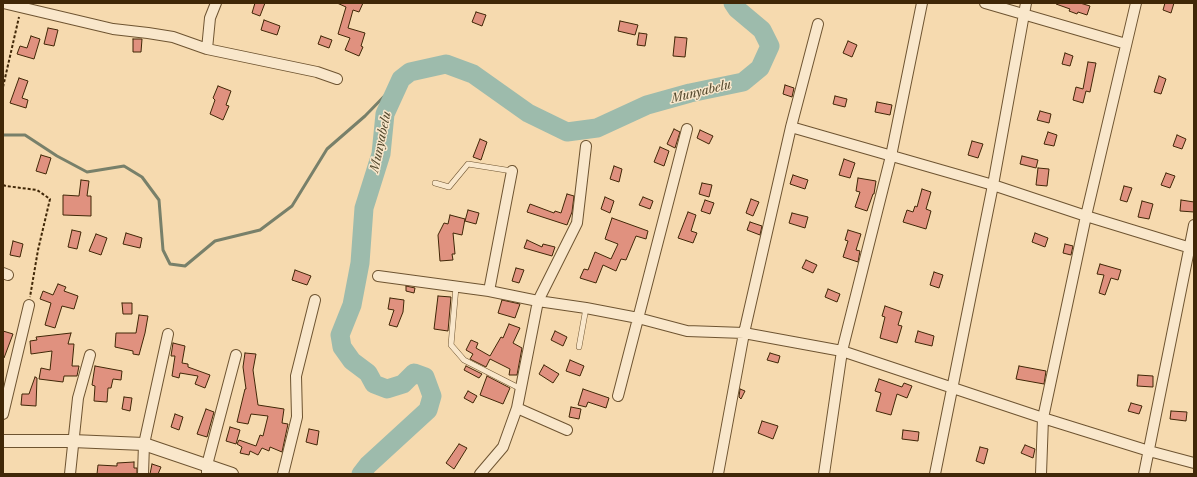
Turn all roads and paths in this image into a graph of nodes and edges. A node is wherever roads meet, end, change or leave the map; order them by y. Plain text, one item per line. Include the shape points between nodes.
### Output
1 (3, 3) edge
2 (216, 3) edge
3 (922, 3) edge
4 (985, 3) edge
5 (1026, 3) edge
6 (1136, 3) edge
7 (21, 8) junction
8 (1023, 14) junction
9 (818, 24) dead end
10 (1126, 44) junction
11 (207, 48) junction
12 (337, 79) dead end
13 (3, 87) edge
14 (791, 127) junction
15 (687, 129) dead end
16 (586, 146) dead end
17 (891, 156) junction
18 (512, 171) joint
19 (435, 183) dead end
20 (3, 185) edge
21 (993, 185) junction
22 (1086, 216) junction
23 (1194, 225) edge
24 (1192, 249) edge
25 (378, 276) dead end
26 (456, 287) junction
27 (490, 291) junction
28 (315, 300) dead end
29 (538, 301) junction
30 (29, 305) joint
31 (586, 308) junction
32 (638, 318) junction
33 (744, 333) junction
34 (168, 334) dead end
35 (579, 347) dead end
36 (842, 350) junction
37 (90, 355) dead end
38 (236, 355) dead end
39 (953, 388) junction
40 (521, 389) junction
41 (618, 396) dead end
42 (517, 408) junction
43 (3, 414) edge
44 (1043, 418) junction
45 (567, 430) dead end
46 (3, 441) edge
47 (72, 441) junction
48 (144, 444) junction
49 (1149, 451) junction
50 (1194, 463) edge
51 (207, 469) edge
52 (70, 474) edge
53 (143, 474) edge
54 (232, 474) edge
55 (282, 474) edge
56 (480, 474) edge
57 (718, 474) edge
58 (824, 474) edge
59 (935, 474) edge
60 (1041, 474) edge
61 (1144, 474) edge

1 - 7 street
2 - 11 street via 210,18
3 - 17 street
4 - 8 street
5 - 8 street
6 - 10 street
7 - 11 street via 113,29 174,37
7 - 13 path
8 - 10 street
8 - 21 street
9 - 14 street
10 - 22 street
11 - 12 street
14 - 17 street
14 - 33 street
15 - 32 street
16 - 29 street via 577,223
17 - 21 street
17 - 36 street
18 - 19 lane via 468,164 449,187
18 - 27 street
20 - 30 path via 37,190 50,199
21 - 22 street
21 - 39 street
22 - 24 street
22 - 44 street
23 - 24 street
24 - 49 street
25 - 26 street
26 - 27 street
26 - 40 lane via 451,345 464,360
27 - 29 street
28 - 55 street via 296,376 298,418
29 - 31 street
29 - 40 street
30 - 43 street
31 - 32 street
31 - 35 lane
32 - 33 street via 687,331
32 - 41 street
33 - 36 street
33 - 57 street
34 - 48 street
36 - 39 street
36 - 58 street
37 - 47 street via 78,398
38 - 51 street
39 - 44 street
39 - 59 street
40 - 42 street
42 - 45 street
42 - 56 street via 503,447
44 - 49 street
44 - 60 street
46 - 47 street
47 - 48 street
47 - 52 street
48 - 51 street
48 - 53 street
49 - 50 street
49 - 61 street
51 - 54 street

